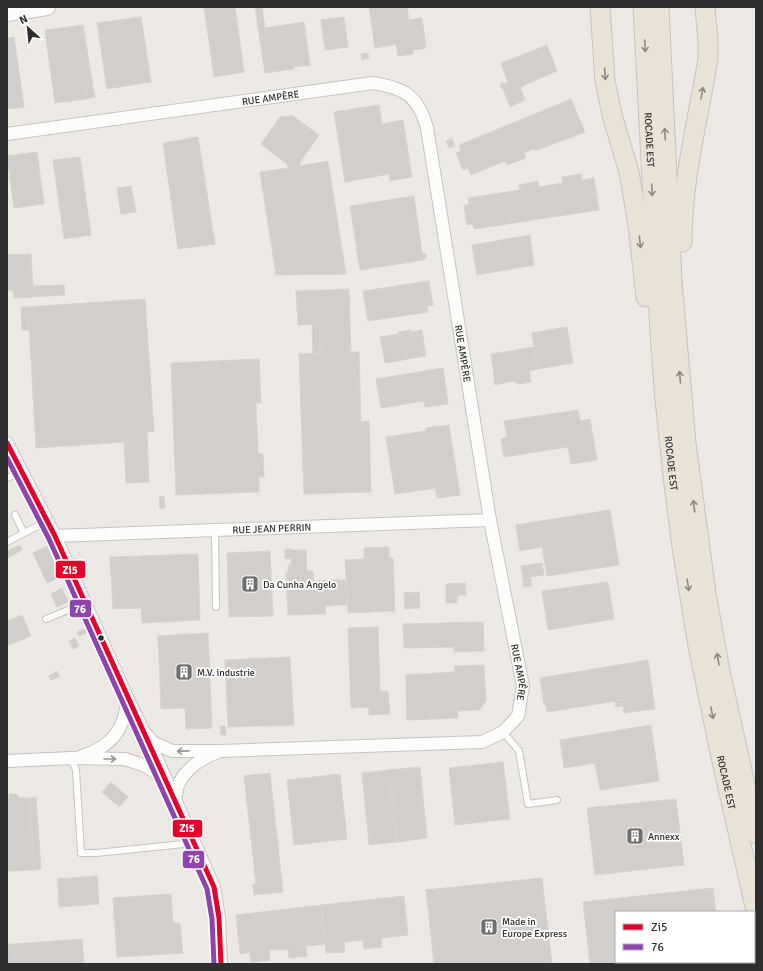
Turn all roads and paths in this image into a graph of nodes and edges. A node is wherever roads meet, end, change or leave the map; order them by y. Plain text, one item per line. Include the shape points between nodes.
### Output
1 (47, 7) edge
2 (600, 7) edge
3 (643, 7) edge
4 (659, 7) edge
5 (705, 7) edge
6 (7, 13) edge
7 (7, 134) edge
8 (678, 354) junction
9 (665, 400) junction
10 (7, 443) edge
11 (22, 472) junction
12 (7, 478) edge
13 (15, 515) dead end
14 (47, 520) junction
15 (490, 520) junction
16 (215, 530) junction
17 (24, 533) junction
18 (55, 536) junction
19 (7, 542) edge
20 (85, 603) junction
21 (216, 607) dead end
22 (46, 620) dead end
23 (126, 697) junction
24 (144, 732) junction
25 (503, 732) junction
26 (222, 751) junction
27 (71, 758) junction
28 (7, 761) edge
29 (743, 780) junction
30 (169, 787) junction
31 (756, 799) edge
32 (557, 800) dead end
33 (176, 802) junction
34 (733, 812) junction
35 (756, 834) edge
36 (194, 843) junction
37 (746, 911) edge
38 (756, 911) edge
39 (221, 964) edge

1 - 6 main road
2 -> 9 highway via 605,81 629,172 638,225 655,382
3 -> 9 highway, ROCADE EST
8 -> 4 highway, ROCADE EST via 672,282
8 -> 5 highway via 685,340 682,220 708,59
7 - 15 street, RUE AMPÈRE via 373,83 401,89 413,99 427,128
29 -> 8 highway, ROCADE EST via 706,593 686,443
9 -> 34 highway, ROCADE EST via 682,547 698,646
10 - 11 street
11 - 12 lane
11 - 14 street
13 - 17 lane
14 - 17 lane
14 - 18 street
15 - 16 street, RUE JEAN PERRIN
15 - 25 street, RUE AMPÈRE via 523,686 518,716
16 - 18 street, RUE JEAN PERRIN
16 - 21 lane
17 - 19 lane
18 - 20 street
20 - 22 lane
20 - 23 street
23 - 24 street
23 - 27 street via 123,721 110,741 98,750
26 -> 24 street, RUE AMPÈRE via 172,751 154,743
24 - 30 street
25 - 26 street, RUE AMPÈRE via 482,742
25 - 32 lane via 519,751 528,804
26 - 33 street, RUE AMPÈRE via 202,760 184,774 177,790
27 - 28 street
27 -> 30 street via 133,760 155,772
27 - 36 lane via 76,770 81,853
29 - 31 highway
29 - 35 highway, ROCADE EST
30 - 33 street
33 - 36 street
34 - 37 highway via 729,829
34 - 38 highway, ROCADE EST
36 - 39 street via 214,887 220,918

